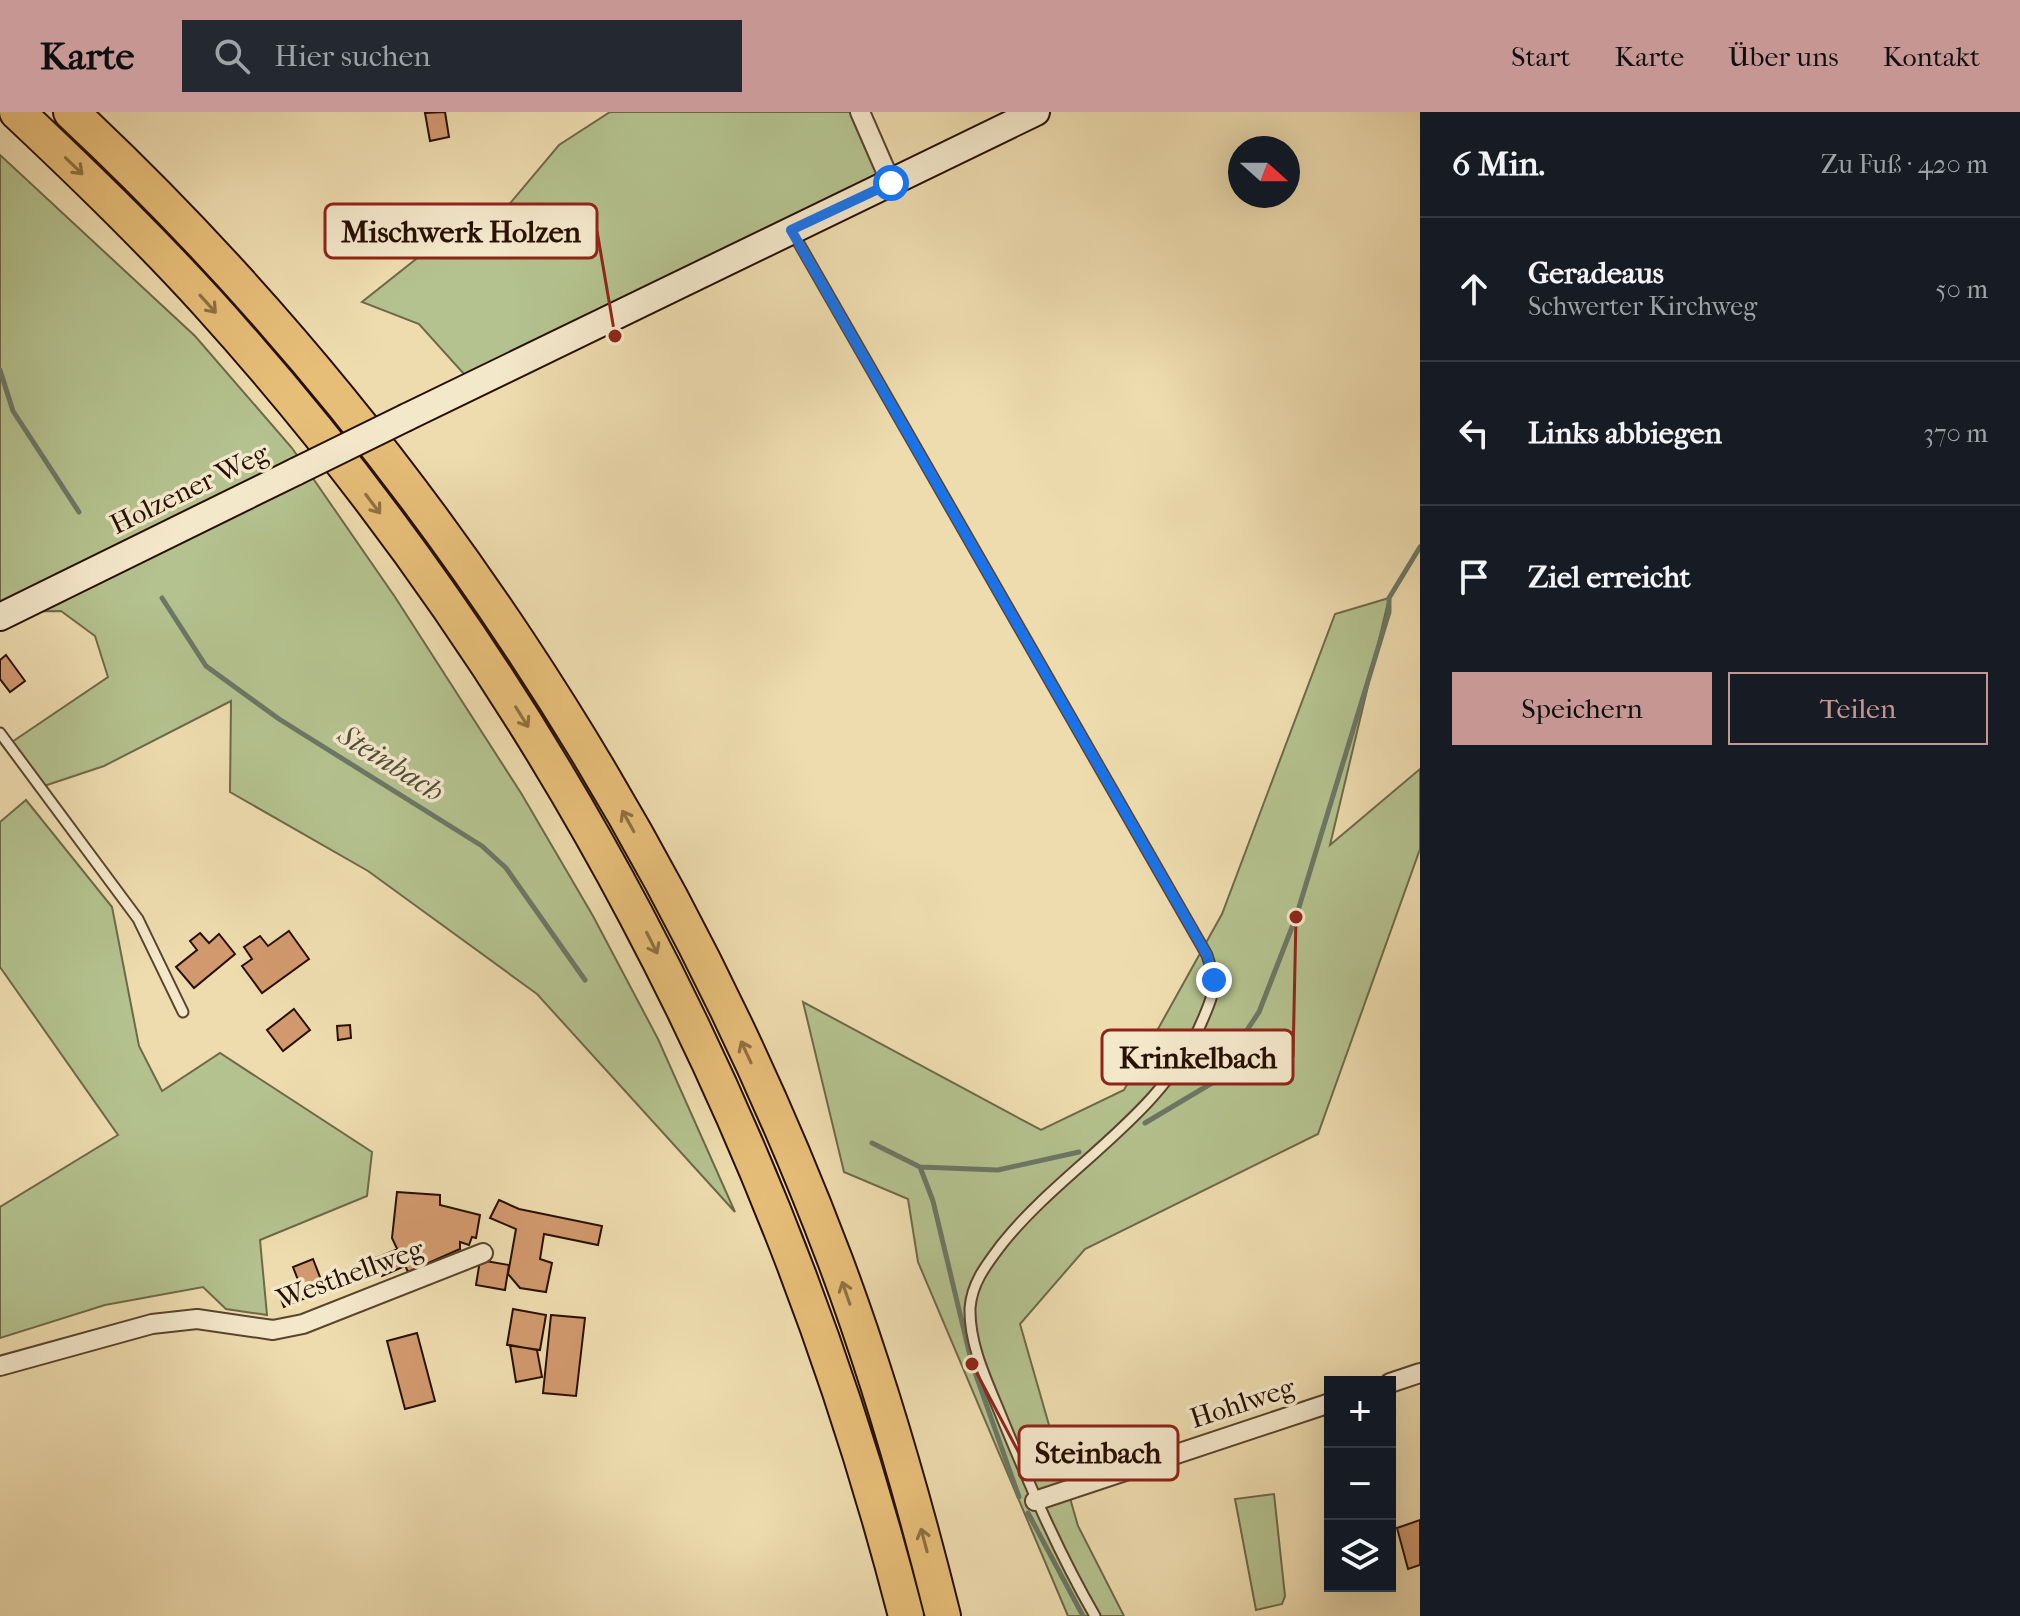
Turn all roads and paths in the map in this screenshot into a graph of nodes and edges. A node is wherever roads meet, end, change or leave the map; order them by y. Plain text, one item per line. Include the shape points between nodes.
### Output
1 (17, 112) edge
2 (71, 112) edge
3 (860, 112) edge
4 (1036, 112) edge
5 (891, 183) junction
6 (791, 230) junction
7 (0, 617) edge
8 (0, 733) edge
9 (183, 1012) dead end
10 (483, 1253) dead end
11 (0, 1366) edge
12 (1420, 1373) edge
13 (1396, 1381) edge
14 (1324, 1405) edge
15 (1035, 1501) junction
16 (906, 1616) edge
17 (943, 1616) edge
18 (1095, 1616) edge

1 -> 16 highway via 186,280 302,414 449,607 588,826 682,1003 754,1159 843,1397
17 -> 2 highway via 901,1458 835,1262 715,985 620,807 551,694 395,470 234,278
3 - 5 street
4 - 5 main road, Holzener Weg
5 - 6 main road, Holzener Weg
6 - 7 main road, Holzener Weg, bridge
6 - 15 lane via 1207,955 1214,980 1192,1044 1164,1085 1016,1227 974,1286 971,1328 979,1359
8 - 9 lane via 138,919
10 - 11 street, Westhellweg via 303,1324 273,1330 197,1319 152,1324
12 - 13 street
14 - 15 street, Hohlweg
15 - 18 lane

